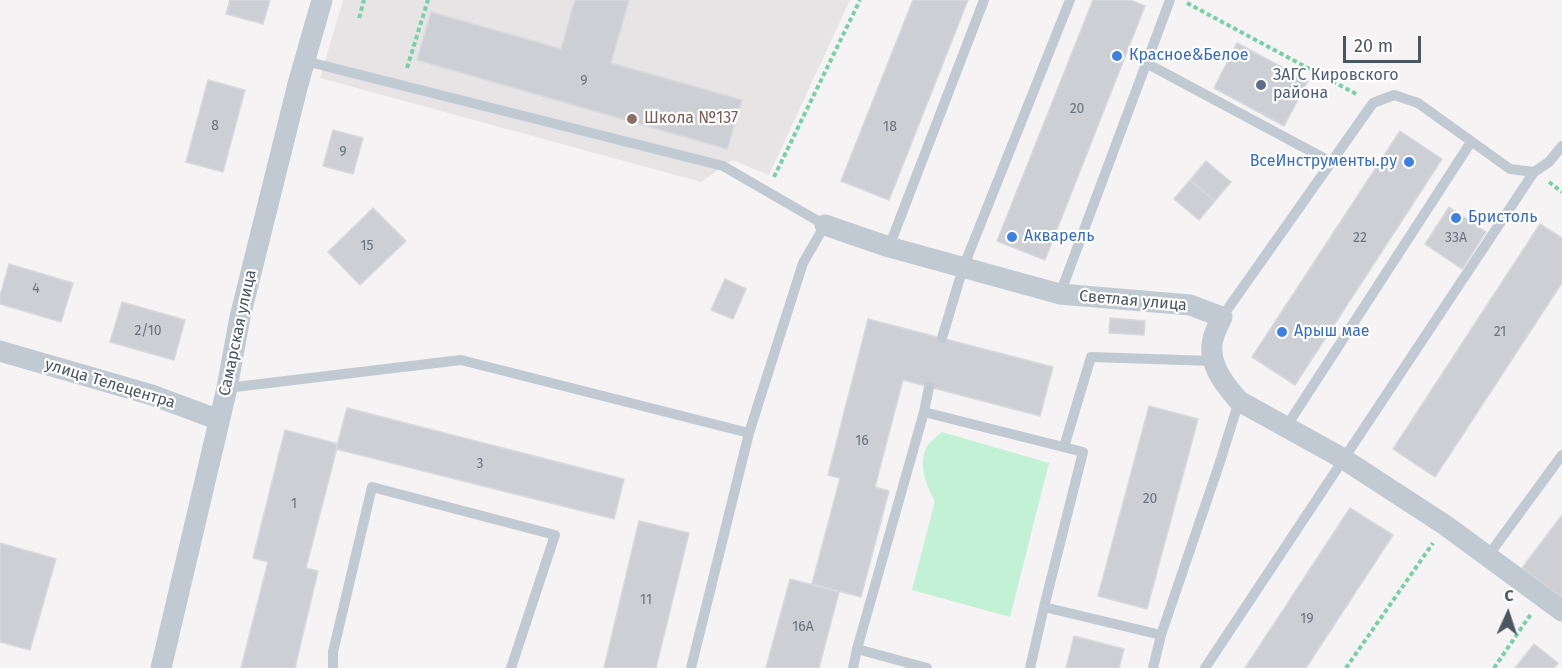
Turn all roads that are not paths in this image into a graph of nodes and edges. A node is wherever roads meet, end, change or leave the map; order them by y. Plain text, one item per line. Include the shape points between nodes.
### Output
1 (322, 0) edge
2 (984, 0) edge
3 (1070, 0) edge
4 (1170, 0) edge
5 (305, 61) junction
6 (1146, 63) junction
7 (1472, 142) junction
8 (1562, 146) edge
9 (1331, 162) junction
10 (1534, 171) junction
11 (825, 225) junction
12 (888, 247) junction
13 (963, 268) junction
14 (1060, 294) junction
15 (1222, 317) junction
16 (942, 338) dead end
17 (0, 351) edge
18 (1212, 362) junction
19 (929, 387) dead end
20 (226, 388) junction
21 (1239, 401) junction
22 (924, 412) junction
23 (219, 420) junction
24 (1286, 427) junction
25 (749, 433) junction
26 (1064, 447) junction
27 (1562, 455) edge
28 (1342, 458) junction
29 (1488, 556) junction
30 (1044, 607) junction
31 (1562, 611) edge
32 (1161, 635) junction
33 (857, 648) junction
34 (161, 668) edge
35 (333, 668) edge
36 (511, 668) edge
37 (691, 668) edge
38 (853, 668) edge
39 (927, 668) edge
40 (1029, 668) edge
41 (1153, 668) edge
42 (1205, 668) edge

1 - 5 street, Самарская улица
2 - 12 lane
3 - 13 lane
4 - 6 lane
5 - 11 lane via 723,166
5 - 20 street, Самарская улица
6 - 9 lane
6 - 14 lane
7 - 9 lane via 1418,103 1394,94 1373,103
7 - 10 lane via 1509,169
7 - 24 lane
8 - 10 lane via 1549,162
9 - 15 lane
10 - 28 lane
11 - 12 street, Светлая улица
11 - 25 lane via 803,263
12 - 13 street, Светлая улица
13 - 14 street, Светлая улица
13 - 16 lane
14 - 15 street, Светлая улица via 1190,305
15 - 18 street via 1213,339
17 - 23 street, улица Телецентра via 152,395
18 - 21 street
18 - 26 lane via 1091,357
19 - 22 lane
20 - 23 street, Самарская улица
20 - 25 lane via 461,360
21 - 24 street
21 - 32 lane
22 - 26 lane
22 - 33 lane
23 - 34 street, Самарская улица
24 - 28 street
25 - 37 lane
26 - 30 lane via 1083,452
27 - 29 lane
28 - 29 street
28 - 42 lane
29 - 31 street
30 - 32 lane
30 - 40 lane
32 - 41 lane
33 - 38 lane
33 - 39 lane
35 - 36 lane via 333,652 372,487 555,535

